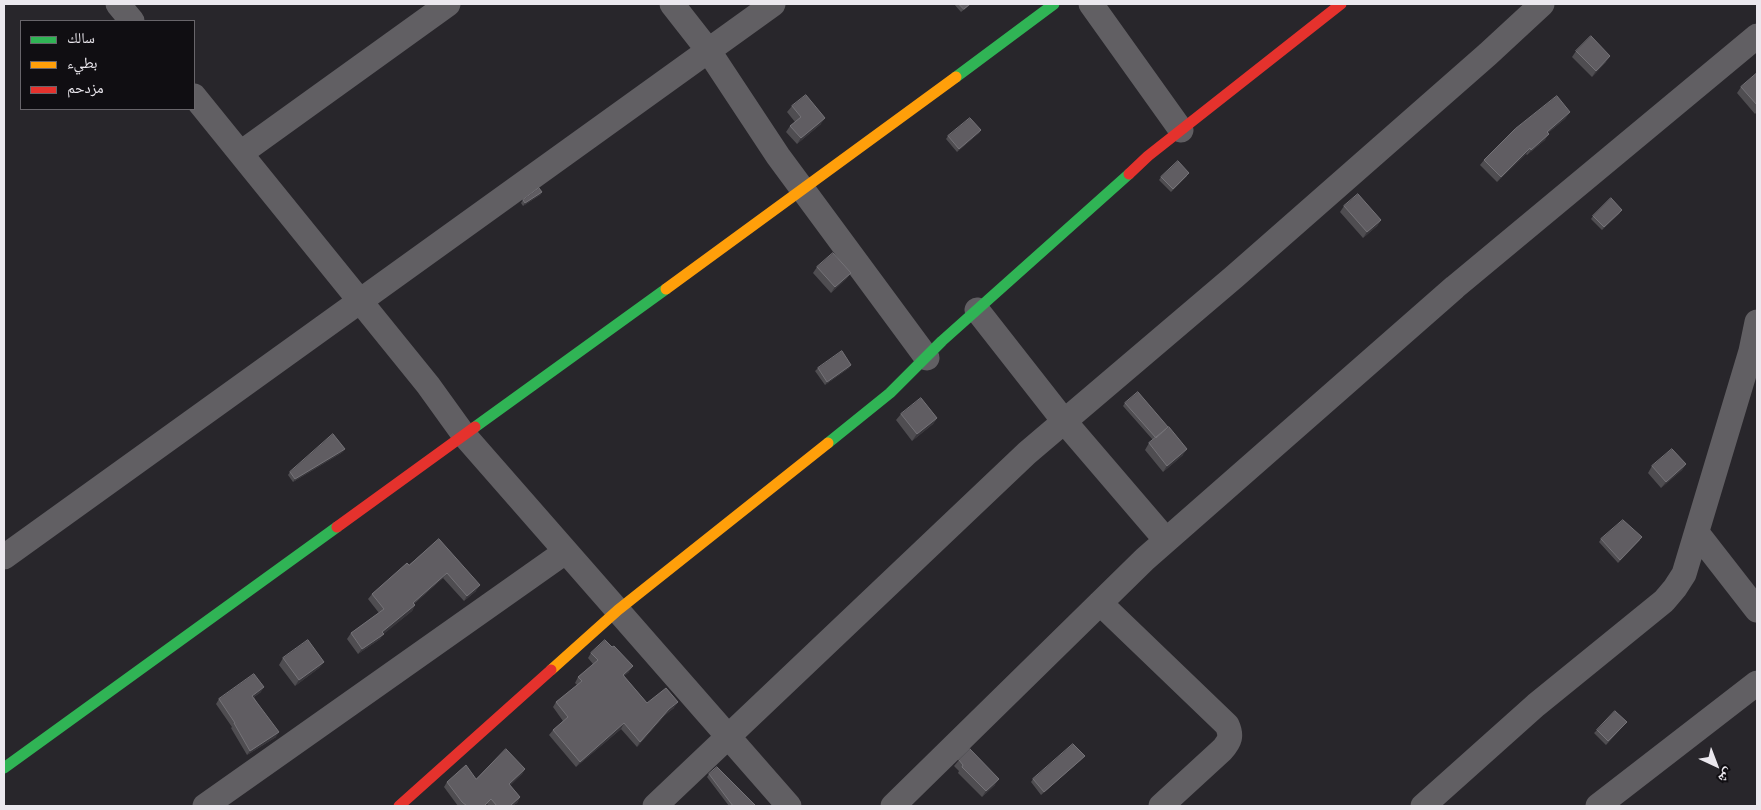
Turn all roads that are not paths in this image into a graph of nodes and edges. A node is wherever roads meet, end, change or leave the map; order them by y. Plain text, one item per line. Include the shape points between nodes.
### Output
1 (118, 4) edge
2 (448, 4) edge
3 (672, 4) edge
4 (773, 4) edge
5 (1054, 4) edge
6 (1091, 4) edge
7 (1341, 4) edge
8 (1542, 4) edge
9 (131, 20) edge
10 (1757, 36) edge
11 (708, 50) junction
12 (195, 97) edge
13 (1180, 130) junction
14 (241, 153) junction
15 (803, 190) junction
16 (360, 301) junction
17 (977, 310) junction
18 (1757, 322) edge
19 (927, 358) junction
20 (1064, 421) junction
21 (464, 435) junction
22 (1697, 533) junction
23 (1166, 540) junction
24 (565, 552) junction
25 (4, 557) edge
26 (1100, 603) junction
27 (618, 610) junction
28 (1757, 610) edge
29 (1757, 683) edge
30 (729, 736) junction
31 (4, 768) edge
32 (205, 806) edge
33 (399, 806) edge
34 (656, 806) edge
35 (789, 806) edge
36 (893, 806) edge
37 (1161, 806) edge
38 (1422, 806) edge
39 (1598, 806) edge

1 - 9 street
2 - 14 street
3 - 11 street
4 - 11 street
5 - 15 street
6 - 13 street
7 - 13 street
8 - 20 street via 1234,277
10 - 23 street via 1455,287
11 - 15 street
11 - 16 street
12 - 14 street
13 - 17 street
14 - 16 street
15 - 19 street
15 - 21 street
16 - 21 street
16 - 25 street
17 - 19 street
17 - 20 street
18 - 22 street
19 - 27 street via 890,393
20 - 23 street
20 - 30 street
21 - 24 street
21 - 31 street
22 - 28 street
22 - 38 street via 1684,574 1664,602 1536,705
23 - 26 street
24 - 27 street
24 - 32 street
26 - 36 street
26 - 37 street via 1231,733 1222,750
27 - 30 street
27 - 33 street
29 - 39 street
30 - 34 street
30 - 35 street

